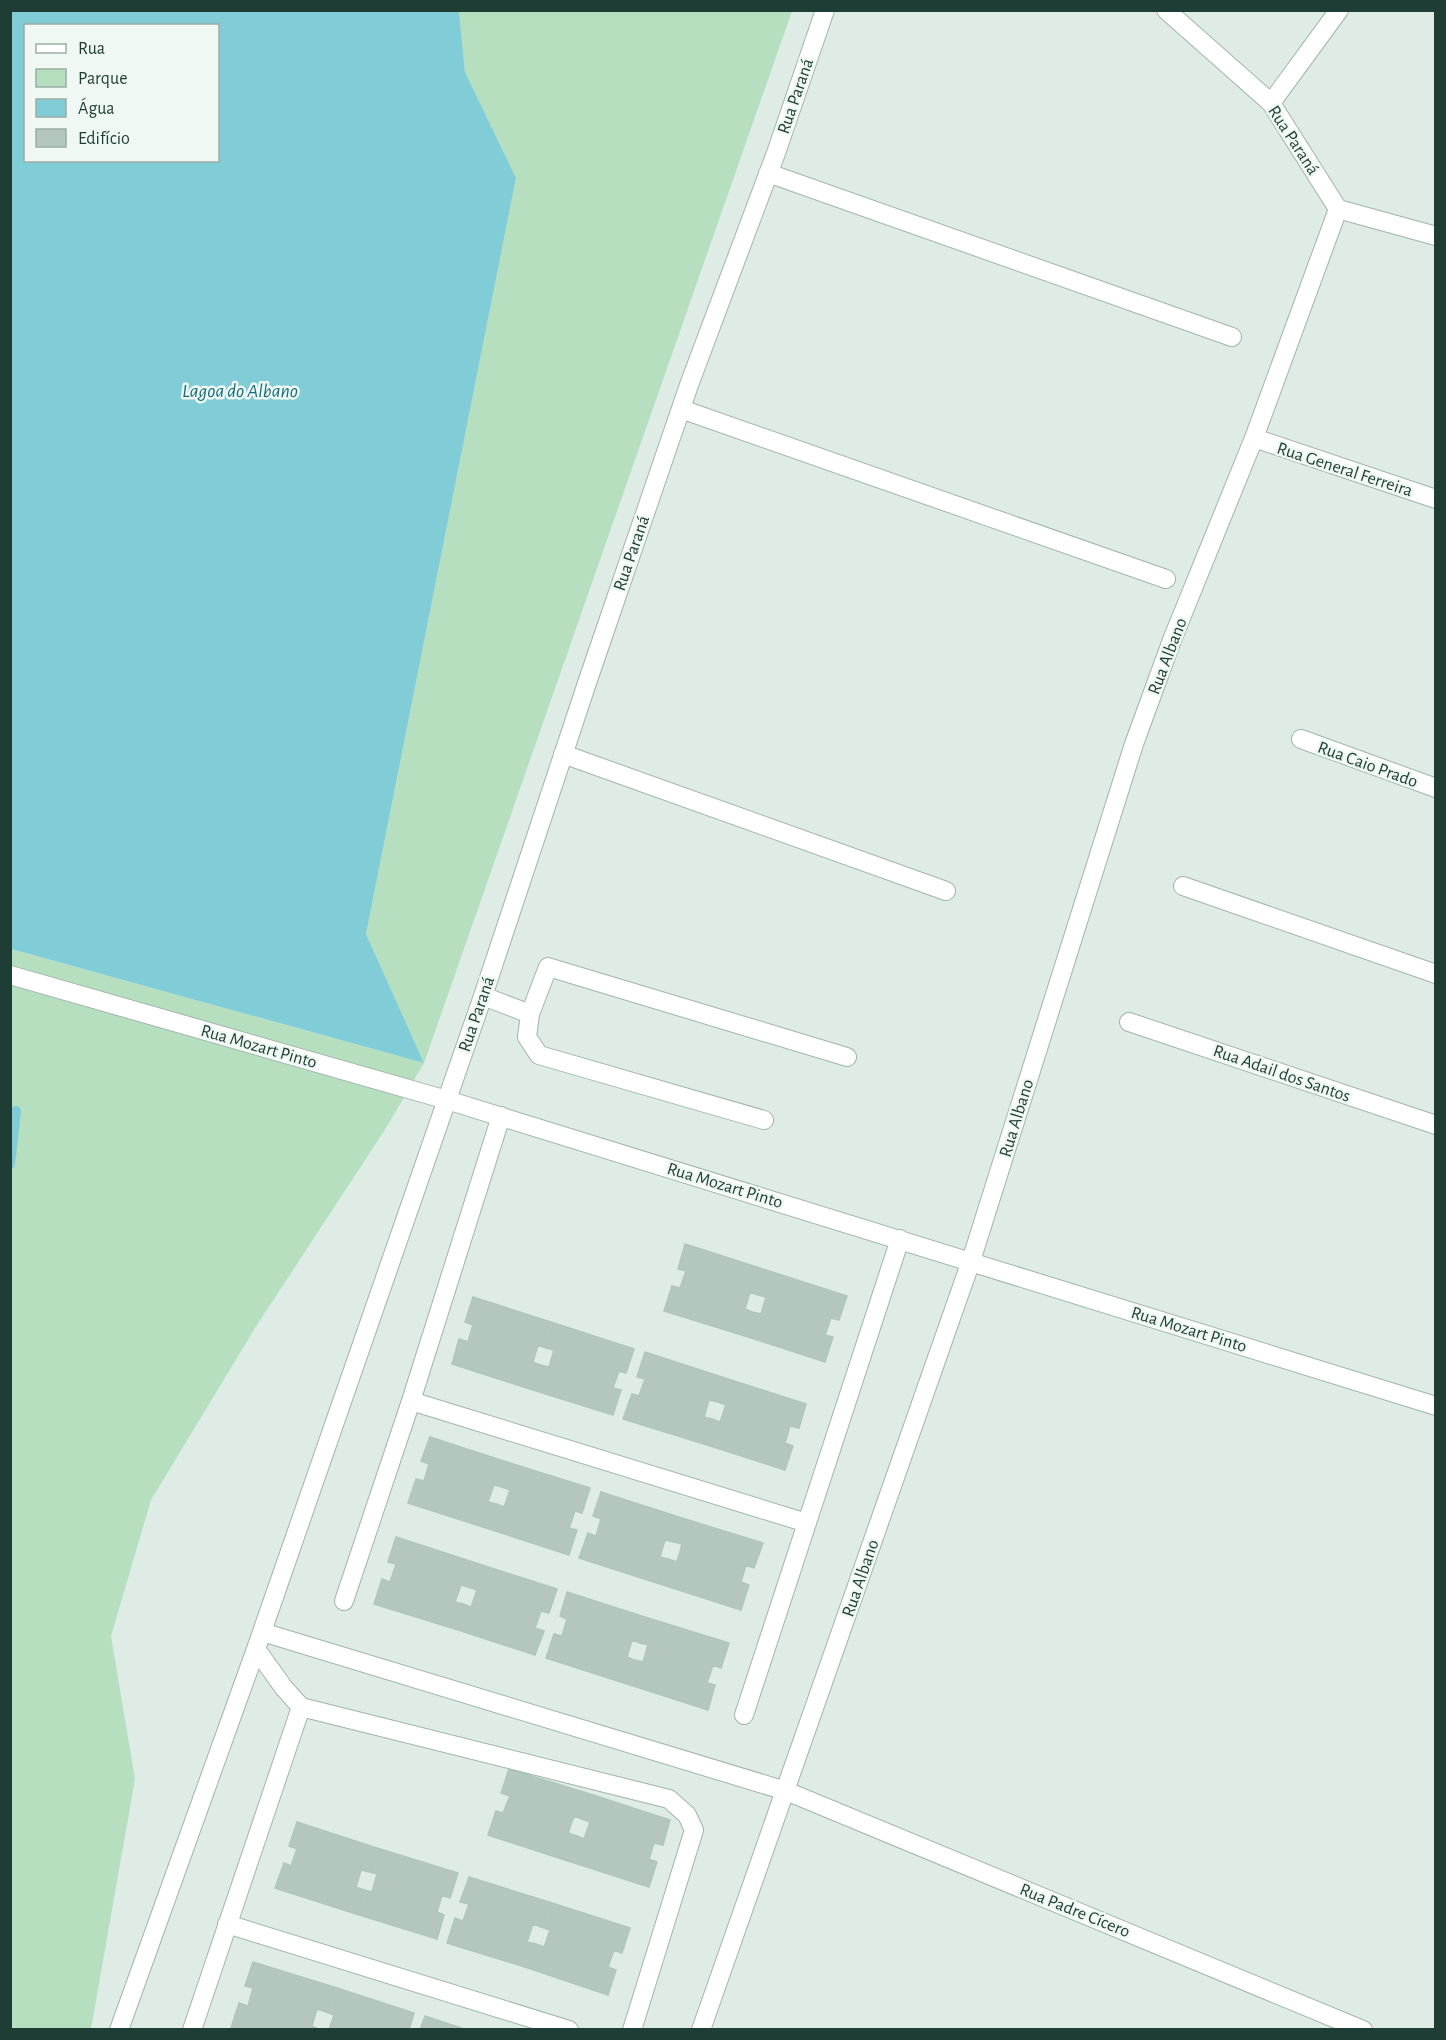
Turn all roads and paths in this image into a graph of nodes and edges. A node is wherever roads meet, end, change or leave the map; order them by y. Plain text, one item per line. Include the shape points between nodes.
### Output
1 (825, 10) edge
2 (1166, 10) edge
3 (1339, 10) edge
4 (1271, 103) junction
5 (768, 173) junction
6 (1338, 209) junction
7 (1436, 236) edge
8 (1232, 337) dead end
9 (681, 409) junction
10 (1254, 438) junction
11 (1436, 499) edge
12 (1166, 579) dead end
13 (1301, 740) dead end
14 (563, 754) junction
15 (1436, 788) edge
16 (1183, 886) dead end
17 (946, 891) dead end
18 (1436, 974) edge
19 (10, 975) edge
20 (483, 996) junction
21 (530, 1014) junction
22 (1130, 1022) dead end
23 (847, 1057) dead end
24 (447, 1100) junction
25 (501, 1116) junction
26 (764, 1120) dead end
27 (1436, 1125) edge
28 (900, 1239) junction
29 (971, 1261) junction
30 (411, 1401) junction
31 (1436, 1406) edge
32 (807, 1523) junction
33 (344, 1600) dead end
34 (262, 1632) junction
35 (256, 1649) junction
36 (301, 1707) junction
37 (744, 1714) dead end
38 (786, 1791) junction
39 (228, 1924) junction
40 (119, 2030) edge
41 (192, 2030) edge
42 (569, 2030) edge
43 (632, 2030) edge
44 (701, 2030) edge
45 (1363, 2030) edge

1 - 5 street, Rua Paraná
2 - 4 street, Rua Paraná
3 - 4 street
4 - 6 street, Rua Paraná
5 - 8 street
5 - 9 street, Rua Paraná
6 - 7 street
6 - 10 street, Rua Albano
9 - 12 street
9 - 14 street, Rua Paraná
10 - 11 street, Rua General Ferreira
10 - 29 street, Rua Albano via 1134,744
13 - 15 street, Rua Caio Prado
14 - 17 street
14 - 20 street, Rua Paraná
16 - 18 street
19 - 24 street, Rua Mozart Pinto
20 - 21 street
20 - 24 street, Rua Paraná
21 - 23 street via 548,967
21 - 26 street via 527,1037 539,1055
22 - 27 street, Rua Adail dos Santos
24 - 25 street, Rua Mozart Pinto
24 - 34 street, Rua Paraná
25 - 28 street, Rua Mozart Pinto
25 - 30 street
28 - 29 street, Rua Mozart Pinto
28 - 32 street
29 - 31 street, Rua Mozart Pinto
29 - 38 street, Rua Albano
30 - 32 street
30 - 33 street
32 - 37 street
34 - 35 street, Rua Paraná
34 - 38 street, Rua Padre Cícero
35 - 36 street
35 - 40 street, Rua Paraná
36 - 39 street
36 - 43 street via 669,1799 687,1815 694,1830
38 - 44 street, Rua Albano
38 - 45 street, Rua Padre Cícero
39 - 41 street
39 - 42 street

